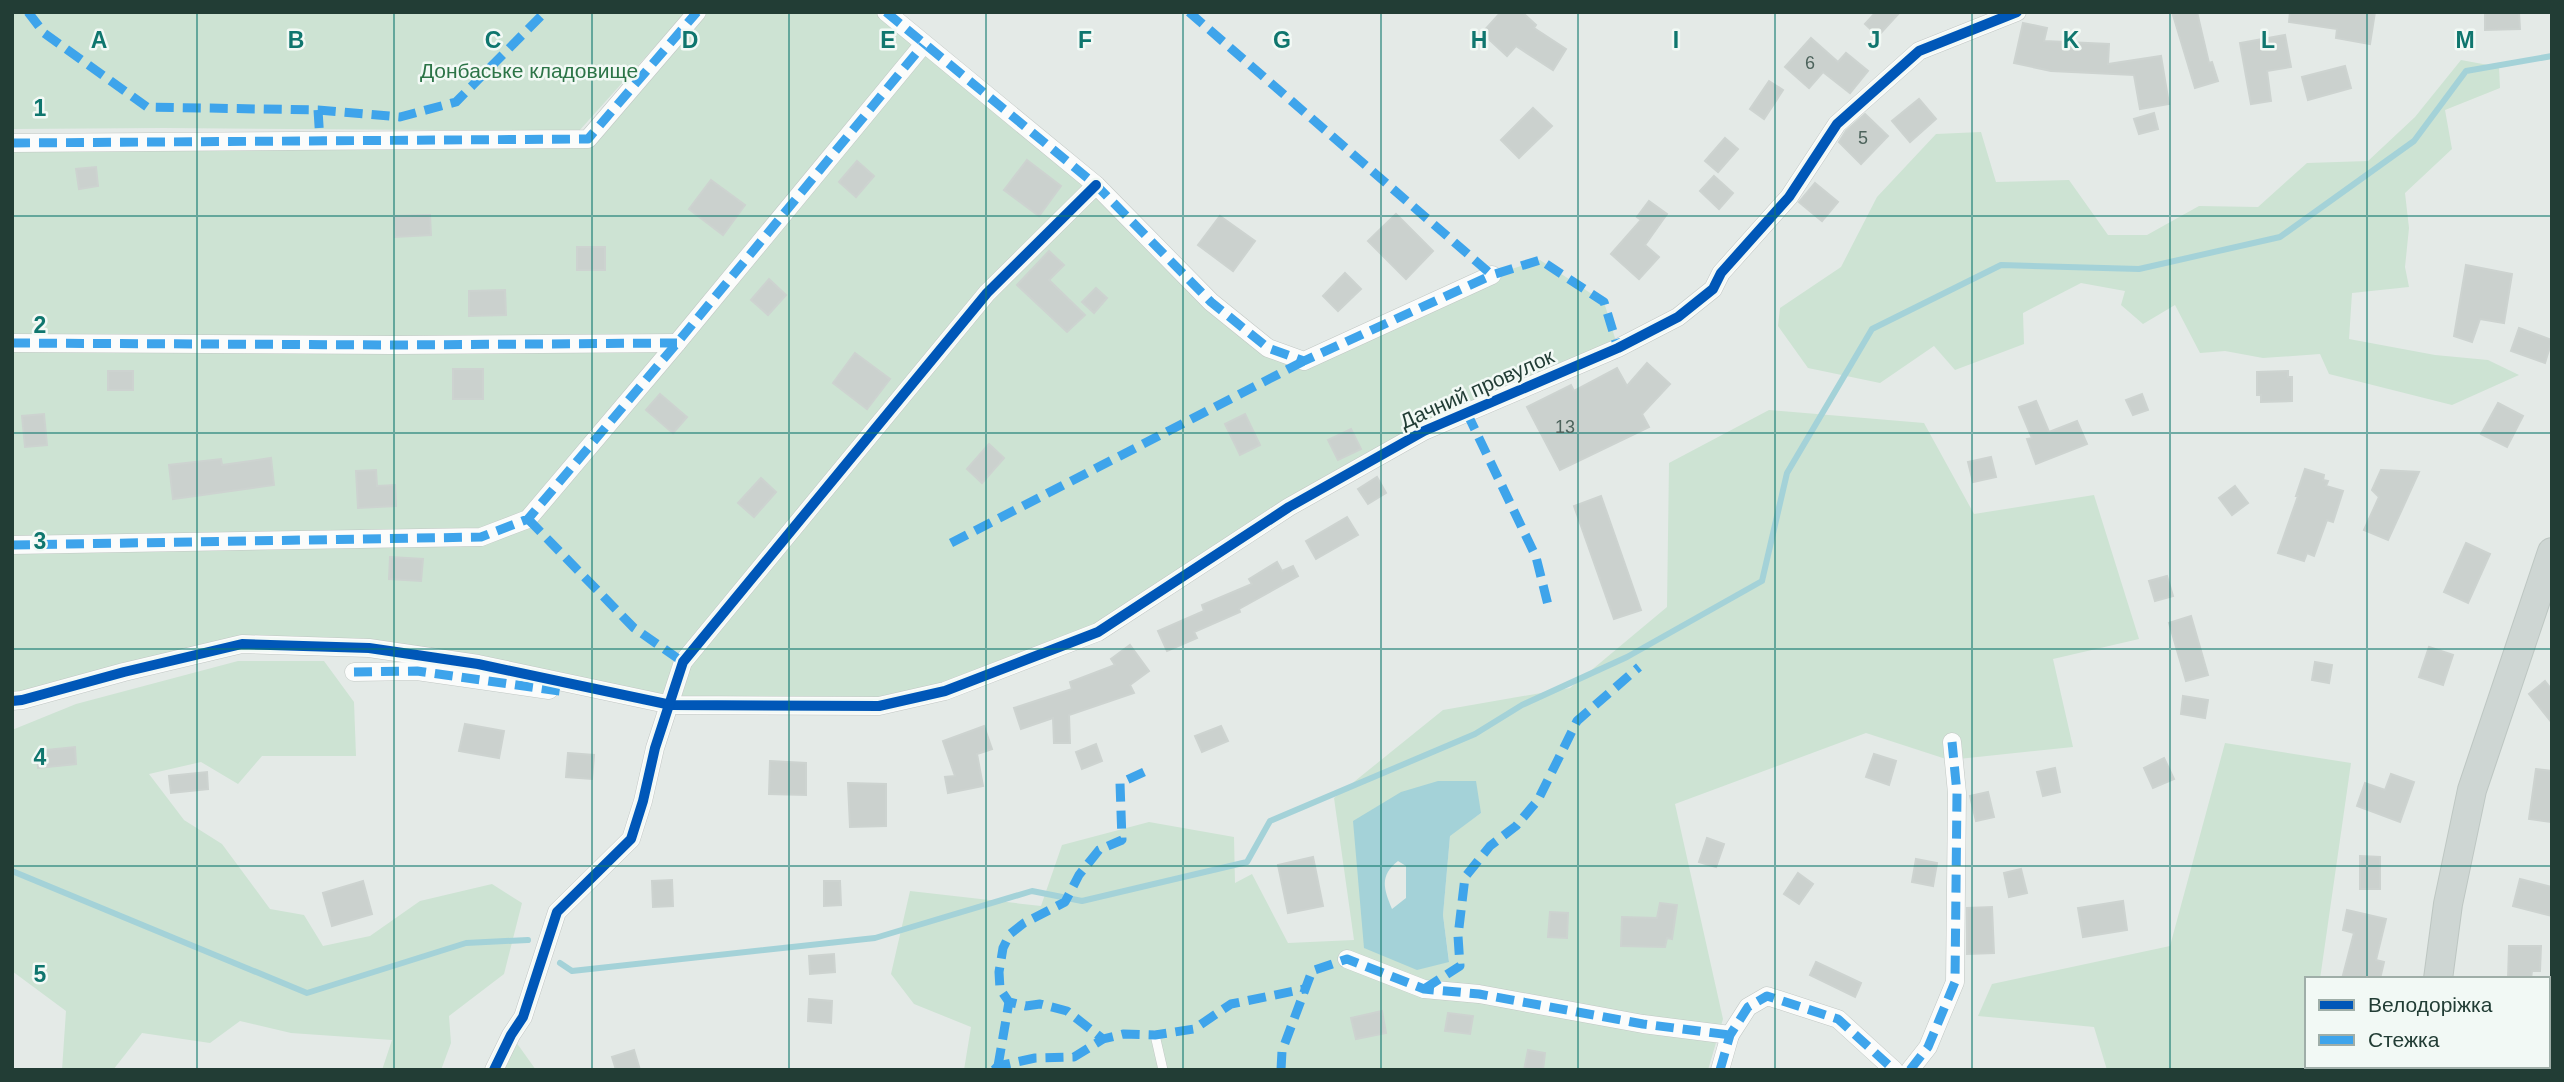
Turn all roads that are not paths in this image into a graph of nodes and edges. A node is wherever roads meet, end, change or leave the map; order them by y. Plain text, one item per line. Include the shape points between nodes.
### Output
1 (697, 12) edge
2 (886, 12) edge
3 (2017, 12) edge
4 (923, 45) junction
5 (12, 143) edge
6 (1096, 185) junction
7 (1492, 275) dead end
8 (12, 343) edge
9 (677, 343) junction
10 (12, 545) edge
11 (2552, 552) edge
12 (354, 672) dead end
13 (12, 701) edge
14 (671, 705) junction
15 (1952, 742) dead end
16 (1347, 959) dead end
17 (2438, 977) edge
18 (1154, 1035) dead end
19 (1730, 1035) junction
20 (494, 1070) edge
21 (1163, 1070) edge
22 (1720, 1070) edge
23 (1894, 1070) edge
24 (1910, 1070) edge

1 - 5 street via 588,139
2 - 4 street
3 - 14 street, Дачний провулок via 1919,51 1908,60 1837,124 1788,197 1721,273 1713,289 1678,317 1618,348 1424,431 1289,507 1098,632 945,691 879,706
4 - 6 street
4 - 9 street
6 - 7 street via 1211,302 1268,348 1304,361
6 - 14 street via 988,293 683,663
8 - 9 street
9 - 10 street via 528,519 481,537
11 - 17 main road via 2472,790
12 - 14 street via 417,671
13 - 14 street via 242,644 369,648 478,664
14 - 20 street via 631,839 556,912 523,1017
15 - 24 street via 1957,793 1955,982 1928,1047
16 - 19 street via 1424,989
18 - 21 lane
19 - 22 street
19 - 23 street via 1748,1007 1767,996 1838,1019

